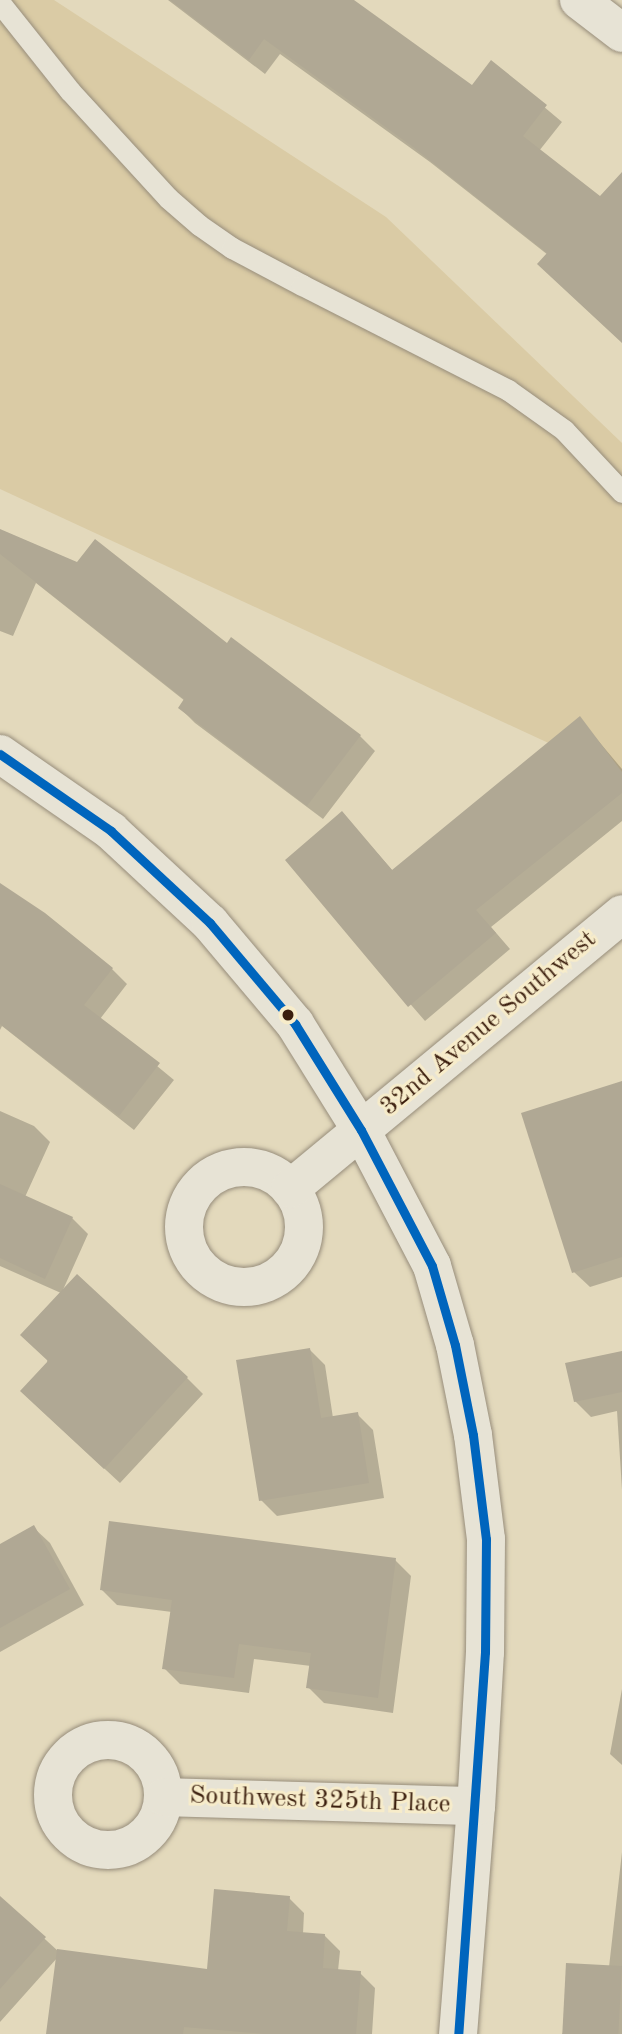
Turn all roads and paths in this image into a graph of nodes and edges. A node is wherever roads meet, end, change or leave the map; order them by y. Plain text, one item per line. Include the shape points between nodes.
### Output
1 (579, 0) edge
2 (0, 3) edge
3 (622, 33) edge
4 (622, 492) edge
5 (0, 754) edge
6 (622, 914) edge
7 (361, 1130) junction
8 (290, 1189) dead end
9 (164, 1797) dead end
10 (476, 1806) junction
11 (458, 2034) edge

1 - 3 street
2 - 4 lane via 71,91 167,198 199,225 274,271 508,390 564,430
5 - 7 street via 111,831 210,923 295,1024
6 - 7 street, 32nd Avenue Southwest
7 - 8 street, 32nd Avenue Southwest
7 - 10 street via 432,1266 456,1345 473,1436 486,1539
9 - 10 street, Southwest 325th Place
10 - 11 street

